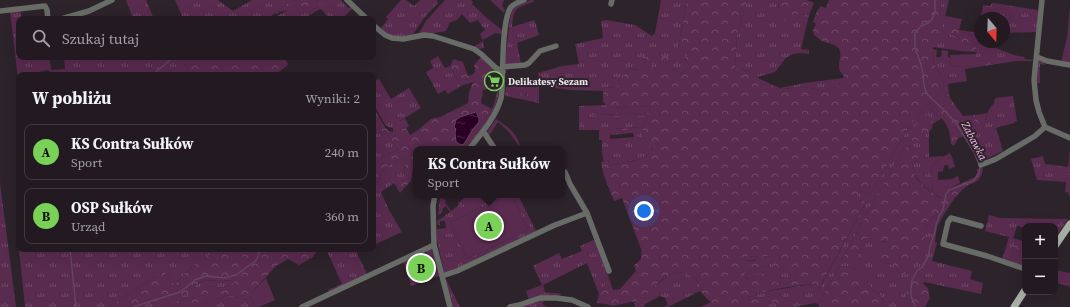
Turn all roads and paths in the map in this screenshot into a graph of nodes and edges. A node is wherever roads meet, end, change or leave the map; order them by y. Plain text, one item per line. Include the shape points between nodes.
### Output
1 (112, 0) edge
2 (347, 0) edge
3 (524, 0) edge
4 (1042, 0) edge
5 (0, 11) edge
6 (48, 16) edge
7 (72, 16) edge
8 (364, 16) edge
9 (376, 28) edge
10 (556, 46) dead end
11 (1037, 58) junction
12 (1070, 65) edge
13 (503, 69) junction
14 (1045, 128) junction
15 (483, 131) junction
16 (1070, 138) edge
17 (471, 146) edge
18 (493, 146) edge
19 (980, 165) dead end
20 (565, 172) dead end
21 (434, 198) edge
22 (587, 213) junction
23 (1070, 224) edge
24 (981, 226) dead end
25 (1058, 242) edge
26 (434, 245) junction
27 (1022, 268) edge
28 (609, 271) dead end
29 (442, 276) junction
30 (1022, 295) edge
31 (302, 307) edge
32 (450, 307) edge
33 (510, 307) edge
34 (588, 307) edge
35 (1014, 307) edge

1 - 7 street
2 - 8 street
3 - 13 street via 512,6 508,13
4 - 11 street
5 - 6 street via 45,6
9 - 13 street via 392,38 402,40 424,35 433,36 474,49 496,68
10 - 13 street via 540,51 529,63
11 - 12 street
11 - 14 street via 1034,80 1036,100
13 - 15 street via 501,98
14 - 16 street
14 - 19 street via 996,159
15 - 17 street
15 - 18 street
20 - 22 street
21 - 26 street
22 - 28 street
22 - 29 street
23 - 25 main road
24 - 27 street via 951,218 942,244
26 - 29 street
26 - 31 street
29 - 32 street
30 - 35 main road
33 - 34 street via 540,298 572,300

